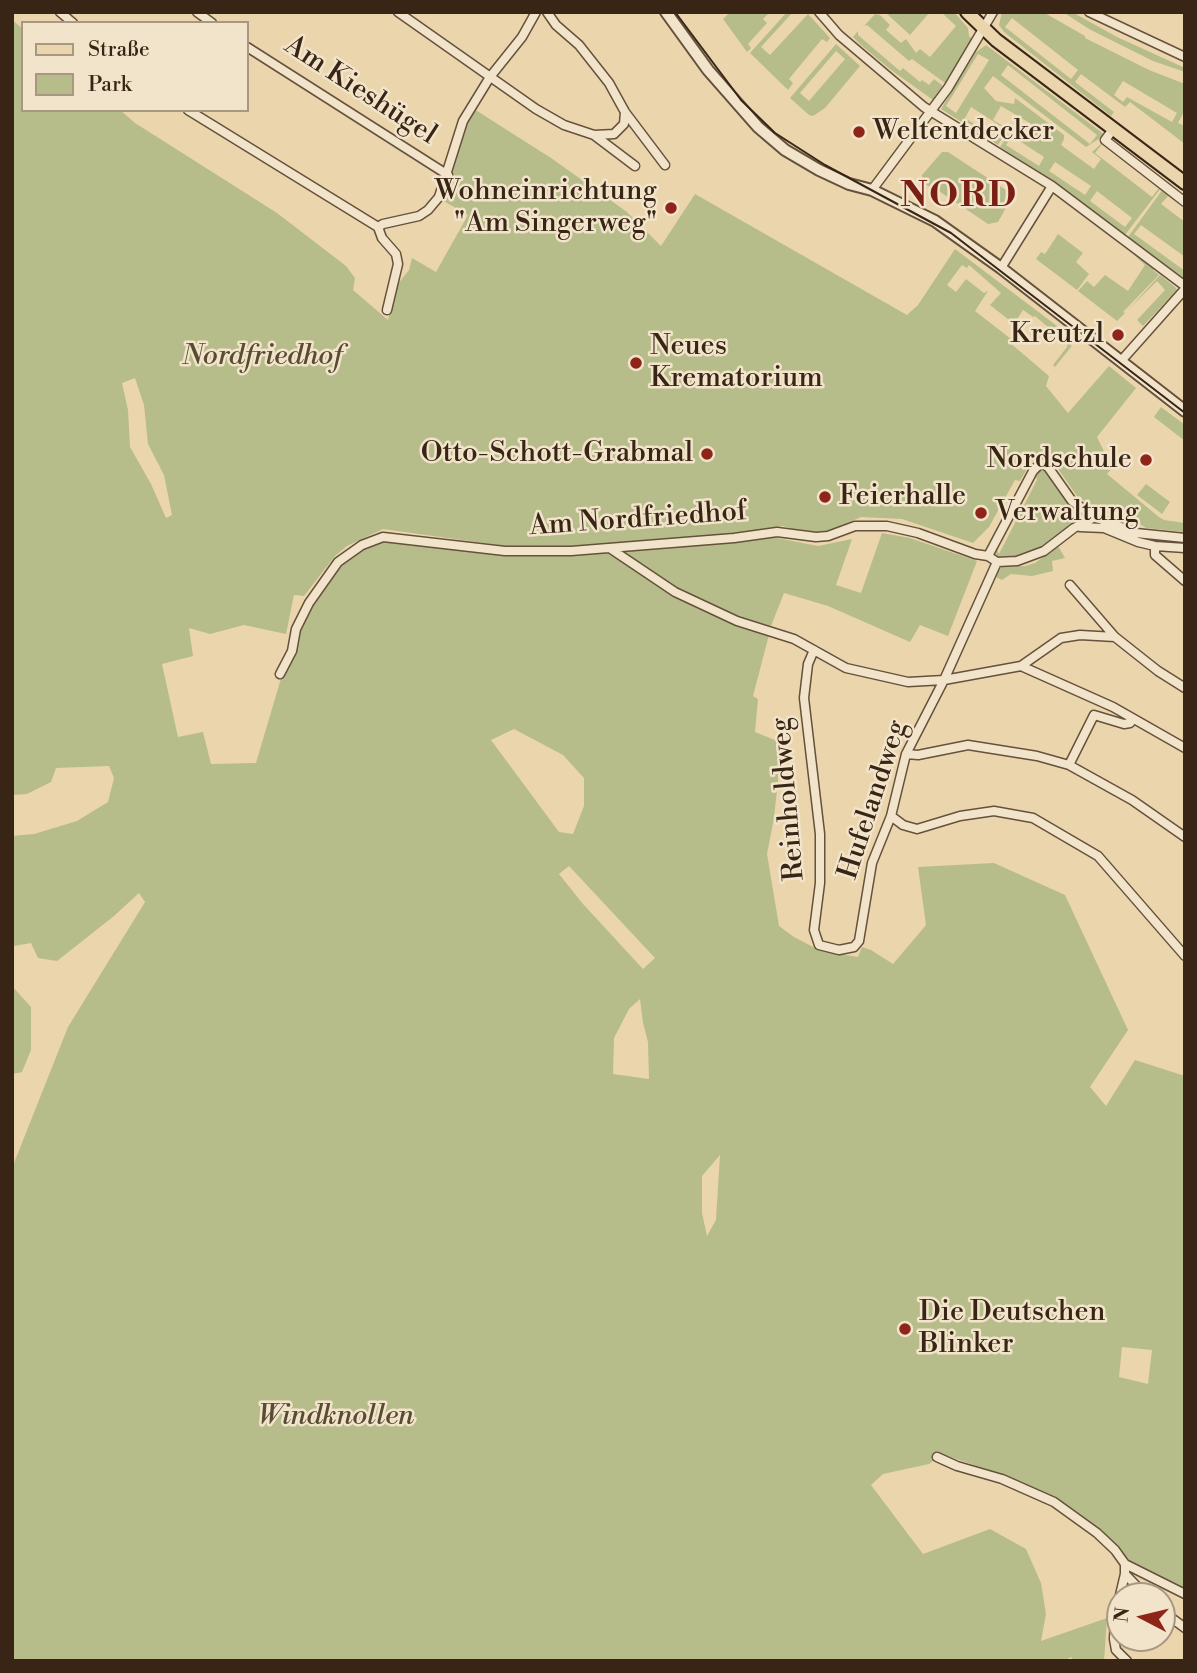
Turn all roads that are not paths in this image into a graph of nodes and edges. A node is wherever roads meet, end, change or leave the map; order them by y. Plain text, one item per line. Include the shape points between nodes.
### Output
1 (398, 12) edge
2 (537, 12) edge
3 (547, 12) edge
4 (666, 12) edge
5 (819, 12) edge
6 (967, 12) edge
7 (993, 12) edge
8 (1089, 12) edge
9 (983, 28) junction
10 (248, 48) edge
11 (1185, 57) edge
12 (490, 77) junction
13 (931, 111) junction
14 (191, 112) edge
15 (625, 112) junction
16 (1114, 128) junction
17 (594, 135) junction
18 (665, 165) dead end
19 (635, 166) dead end
20 (448, 175) junction
21 (1180, 179) edge
22 (1052, 186) junction
23 (1164, 186) junction
24 (872, 190) junction
25 (1185, 202) edge
26 (378, 228) junction
27 (1001, 268) junction
28 (1185, 287) edge
29 (387, 310) dead end
30 (1121, 361) junction
31 (1185, 411) edge
32 (1095, 517) junction
33 (1074, 528) junction
34 (1185, 538) edge
35 (1155, 546) junction
36 (611, 548) junction
37 (1185, 548) edge
38 (988, 556) junction
39 (998, 562) junction
40 (1185, 581) edge
41 (1070, 585) dead end
42 (1115, 637) junction
43 (814, 650) junction
44 (1021, 666) junction
45 (280, 674) dead end
46 (944, 680) junction
47 (1185, 688) edge
48 (1133, 719) junction
49 (1185, 748) edge
50 (906, 754) junction
51 (1069, 765) junction
52 (891, 816) junction
53 (1185, 836) edge
54 (819, 945) joint
55 (1185, 956) edge
56 (937, 1457) dead end
57 (1125, 1564) junction
58 (1125, 1574) junction
59 (1133, 1582) edge
60 (1185, 1594) edge
61 (1126, 1661) edge

1 - 12 street
2 - 12 street
3 - 15 street via 609,83
4 - 24 street via 708,70 776,143 819,170
5 - 13 street via 867,60
6 - 9 main road
7 - 9 street
8 - 11 street
9 - 13 street
9 - 16 main road
10 - 20 street, Am Kieshügel
12 - 17 street via 564,125
12 - 20 street via 463,121
13 - 22 street
13 - 24 street
14 - 26 street
15 - 17 street via 624,124 614,134
15 - 18 street
16 - 21 main road
16 - 23 street via 1105,140
17 - 19 street
20 - 26 street via 428,210
21 - 23 street
22 - 27 street
22 - 28 street
23 - 25 street
24 - 27 street via 935,221
26 - 29 street via 398,264
27 - 30 street
28 - 30 street
30 - 31 street
32 - 33 street
32 - 34 street via 1136,533
32 - 38 street via 1073,500 1045,464 1039,464
33 - 35 street via 1104,528
33 - 39 street via 1032,557
35 - 37 street
35 - 40 street via 1155,555
36 - 38 street, Am Nordfriedhof via 777,532 816,537 855,526 887,526
36 - 43 street via 675,592
36 - 45 street, Am Nordfriedhof via 505,551 383,537 338,562 296,629 292,651
38 - 39 street
39 - 46 street, Hufelandweg
41 - 42 street
42 - 44 street via 1061,638
42 - 47 street
43 - 46 street via 846,668 878,677 908,682
43 - 54 street, Reinholdweg via 804,698 820,834 814,930
44 - 46 street
44 - 48 street
46 - 50 street, Hufelandweg
48 - 49 street
48 - 51 street via 1124,724 1094,715
50 - 51 street via 968,745 1037,755
50 - 52 street, Hufelandweg
51 - 53 street
52 - 54 street, Hufelandweg via 872,863 859,941 839,950
52 - 55 street via 917,829 994,811 1033,818 1098,856
56 - 57 street via 1054,1502 1097,1533
57 - 58 street
57 - 60 street
58 - 59 street
58 - 61 street via 1114,1639 1116,1650

